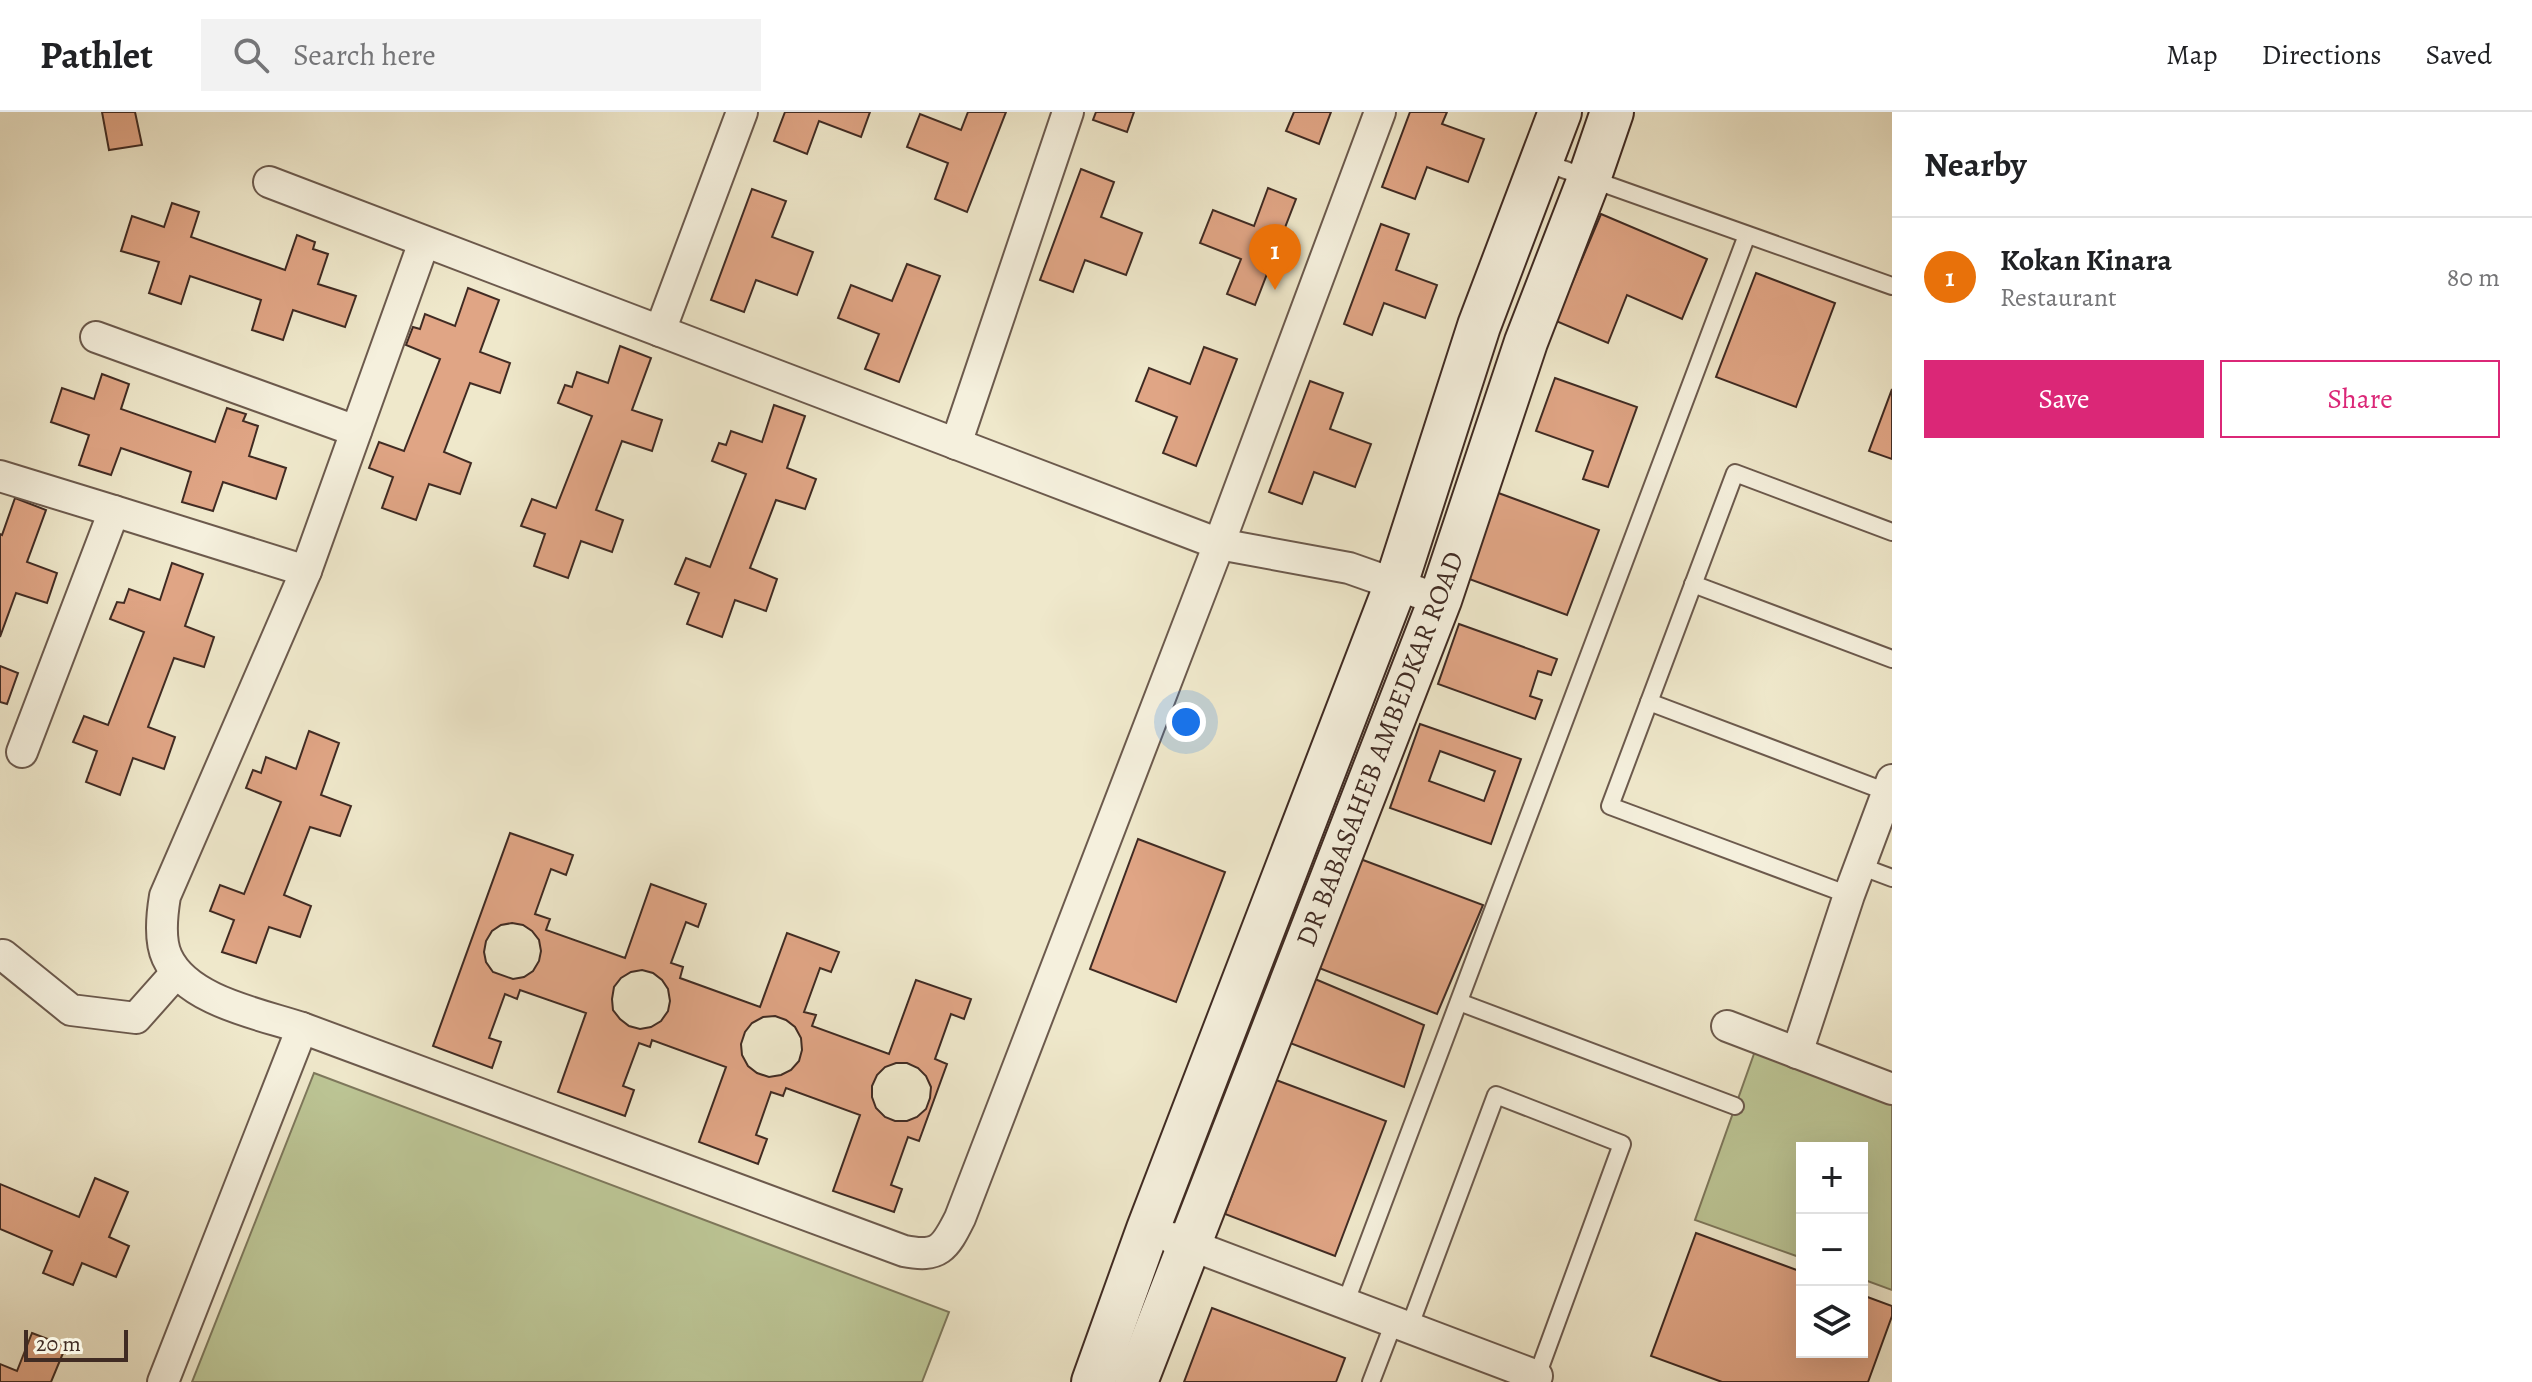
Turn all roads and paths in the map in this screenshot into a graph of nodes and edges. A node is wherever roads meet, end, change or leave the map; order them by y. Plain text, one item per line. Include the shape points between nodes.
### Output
1 (742, 112) edge
2 (1068, 112) edge
3 (1380, 112) edge
4 (1560, 112) edge
5 (1612, 112) edge
6 (1542, 162) junction
7 (1589, 179) junction
8 (269, 182) dead end
9 (1747, 235) junction
10 (424, 242) junction
11 (1892, 286) edge
12 (1479, 326) junction
13 (660, 331) junction
14 (96, 337) dead end
15 (1526, 342) junction
16 (356, 431) junction
17 (956, 444) junction
18 (0, 476) edge
19 (114, 511) junction
20 (1892, 532) edge
21 (1219, 544) junction
22 (306, 571) junction
23 (1396, 584) junction
24 (1693, 584) junction
25 (1440, 600) junction
26 (1892, 659) edge
27 (1649, 702) junction
28 (22, 752) dead end
29 (1890, 786) edge
30 (1860, 866) junction
31 (1892, 878) edge
32 (1849, 895) junction
33 (3, 955) dead end
34 (176, 973) junction
35 (1459, 1002) junction
36 (1727, 1026) dead end
37 (302, 1028) junction
38 (1797, 1053) junction
39 (1892, 1089) edge
40 (1735, 1106) dead end
41 (1148, 1229) junction
42 (1189, 1244) junction
43 (1345, 1304) junction
44 (1402, 1325) junction
45 (1537, 1376) joint
46 (163, 1382) edge
47 (1093, 1382) edge
48 (1136, 1382) edge
49 (1371, 1382) edge

1 - 13 street
2 - 17 street
3 - 21 street
4 - 6 main road, DR BABASAHEB AMBEDKAR ROAD
5 - 7 main road, DR BABASAHEB AMBEDKAR ROAD
6 - 7 lane
6 - 12 main road, DR BABASAHEB AMBEDKAR ROAD
7 - 9 lane
7 - 15 main road, DR BABASAHEB AMBEDKAR ROAD
8 - 10 street
9 - 11 lane
9 - 35 lane
10 - 13 street
10 - 16 street
12 - 15 main road
12 - 23 main road, DR BABASAHEB AMBEDKAR ROAD
13 - 17 street
14 - 16 street
15 - 25 main road, DR BABASAHEB AMBEDKAR ROAD
16 - 22 street
17 - 21 street
18 - 19 street
19 - 22 street
19 - 28 street
20 - 24 lane via 1735,473
21 - 23 street via 1349,568
21 - 37 street via 960,1218 936,1252 904,1251
22 - 34 street via 165,896 165,954
23 - 25 street
23 - 41 main road, DR BABASAHEB AMBEDKAR ROAD
24 - 26 lane
24 - 27 lane
25 - 42 main road, DR BABASAHEB AMBEDKAR ROAD
27 - 29 lane
27 - 32 lane via 1610,806
29 - 30 street
30 - 31 lane
30 - 32 street
32 - 38 street
33 - 34 street via 71,1010 136,1018
34 - 37 street via 227,1004
35 - 40 lane
35 - 43 lane
36 - 38 street
37 - 46 street
38 - 39 street
41 - 42 street
41 - 47 main road, DR BABASAHEB AMBEDKAR ROAD
42 - 43 street
42 - 48 main road, DR BABASAHEB AMBEDKAR ROAD
43 - 44 street
44 - 45 street
44 - 45 lane via 1496,1095 1622,1144
44 - 49 lane

